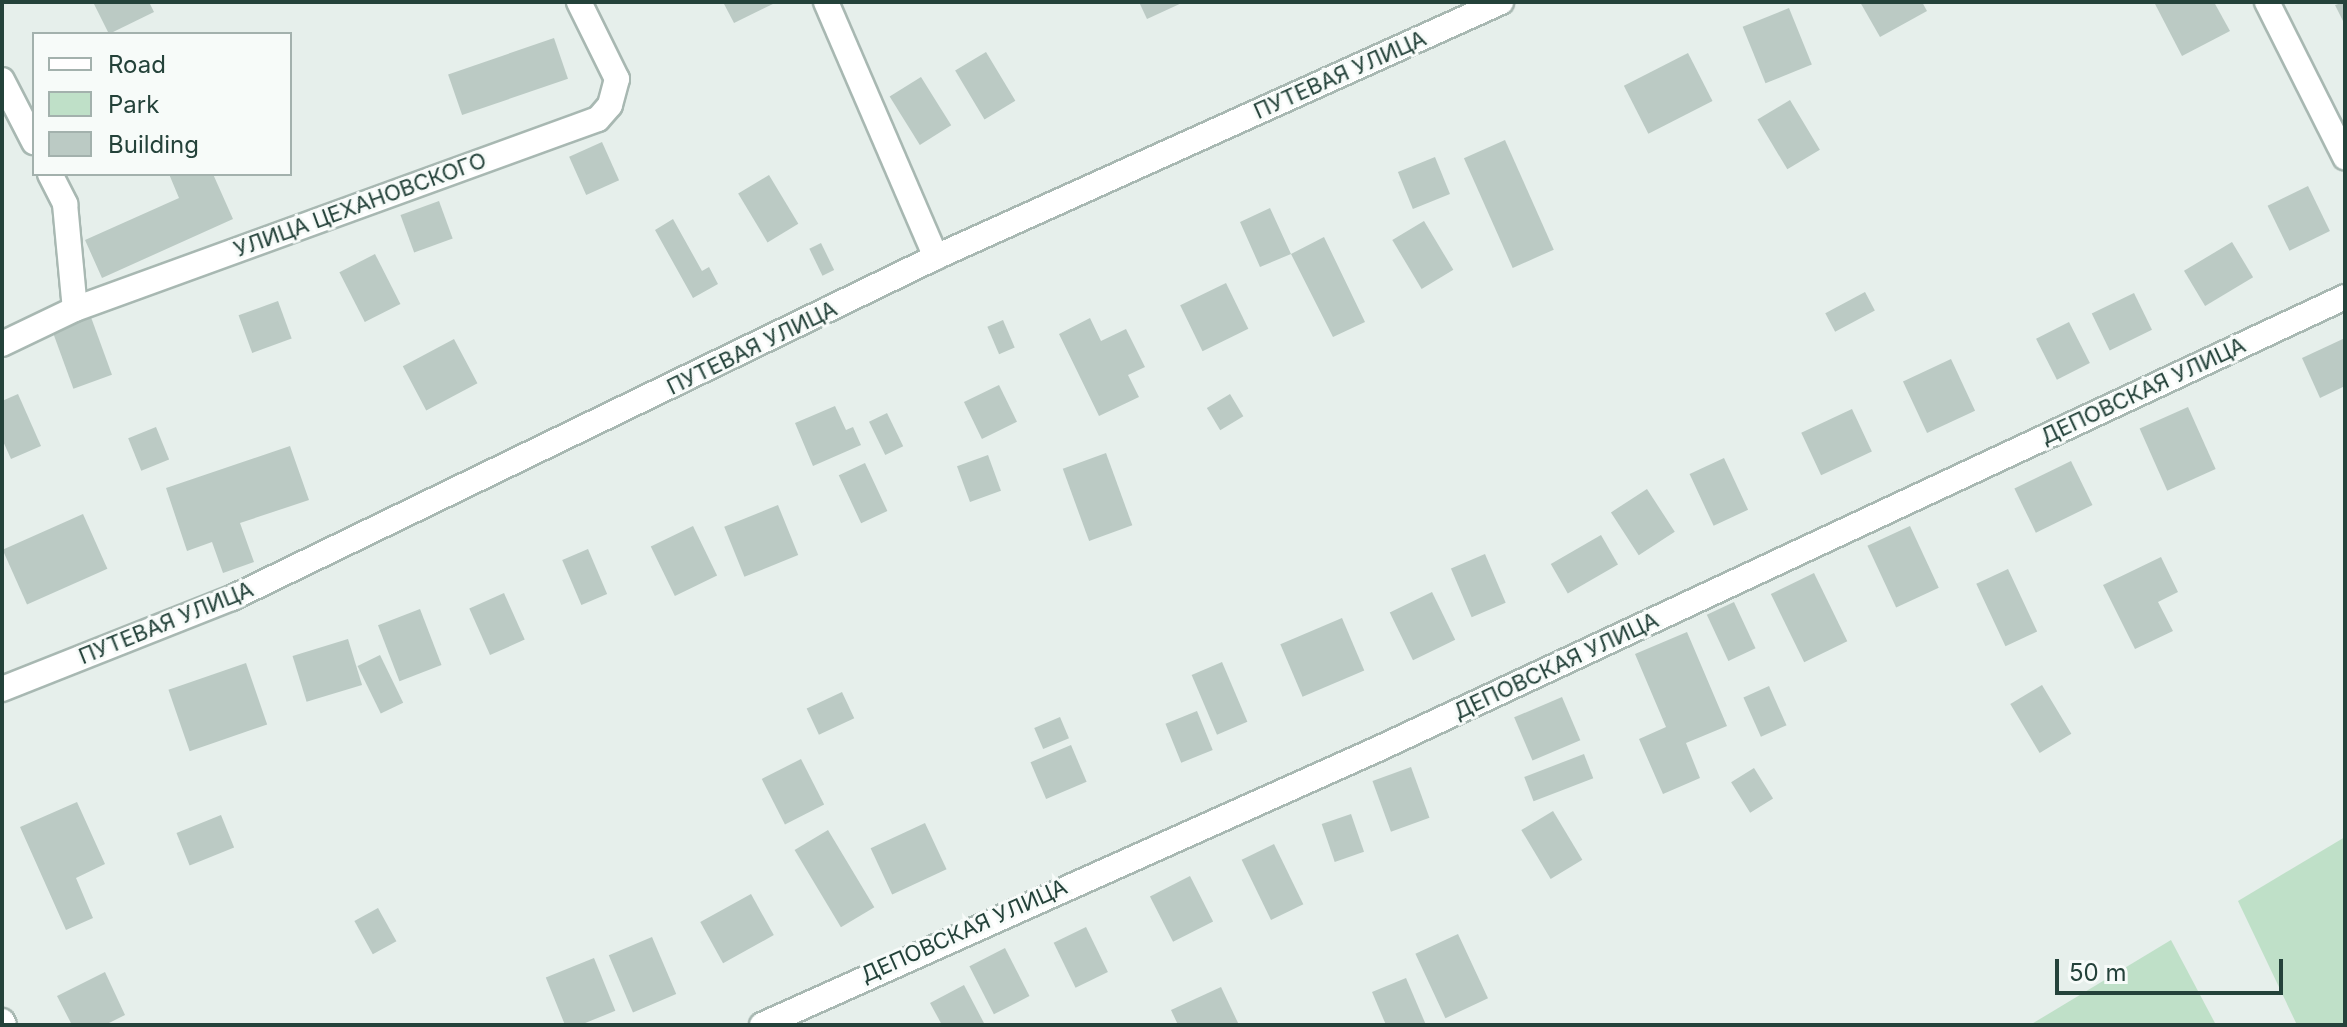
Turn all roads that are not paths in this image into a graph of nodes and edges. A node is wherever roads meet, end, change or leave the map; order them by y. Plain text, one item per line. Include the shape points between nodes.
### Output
1 (579, 2) edge
2 (826, 2) edge
3 (1501, 2) edge
4 (2267, 2) edge
5 (2, 80) edge
6 (32, 138) edge
7 (2345, 157) edge
8 (51, 176) edge
9 (936, 257) junction
10 (2345, 297) edge
11 (75, 309) junction
12 (2, 344) edge
13 (2, 689) edge
14 (762, 1025) edge

1 - 11 street, УЛИЦА ЦЕХАНОВСКОГО via 617,79 610,105 598,119
2 - 9 street
3 - 9 street, ПУТЕВАЯ УЛИЦА
4 - 7 street
5 - 6 street
8 - 11 street via 65,204
9 - 13 street, ПУТЕВАЯ УЛИЦА via 232,598
10 - 14 street, ДЕПОВСКАЯ УЛИЦА via 1395,741
11 - 12 street, УЛИЦА ЦЕХАНОВСКОГО

